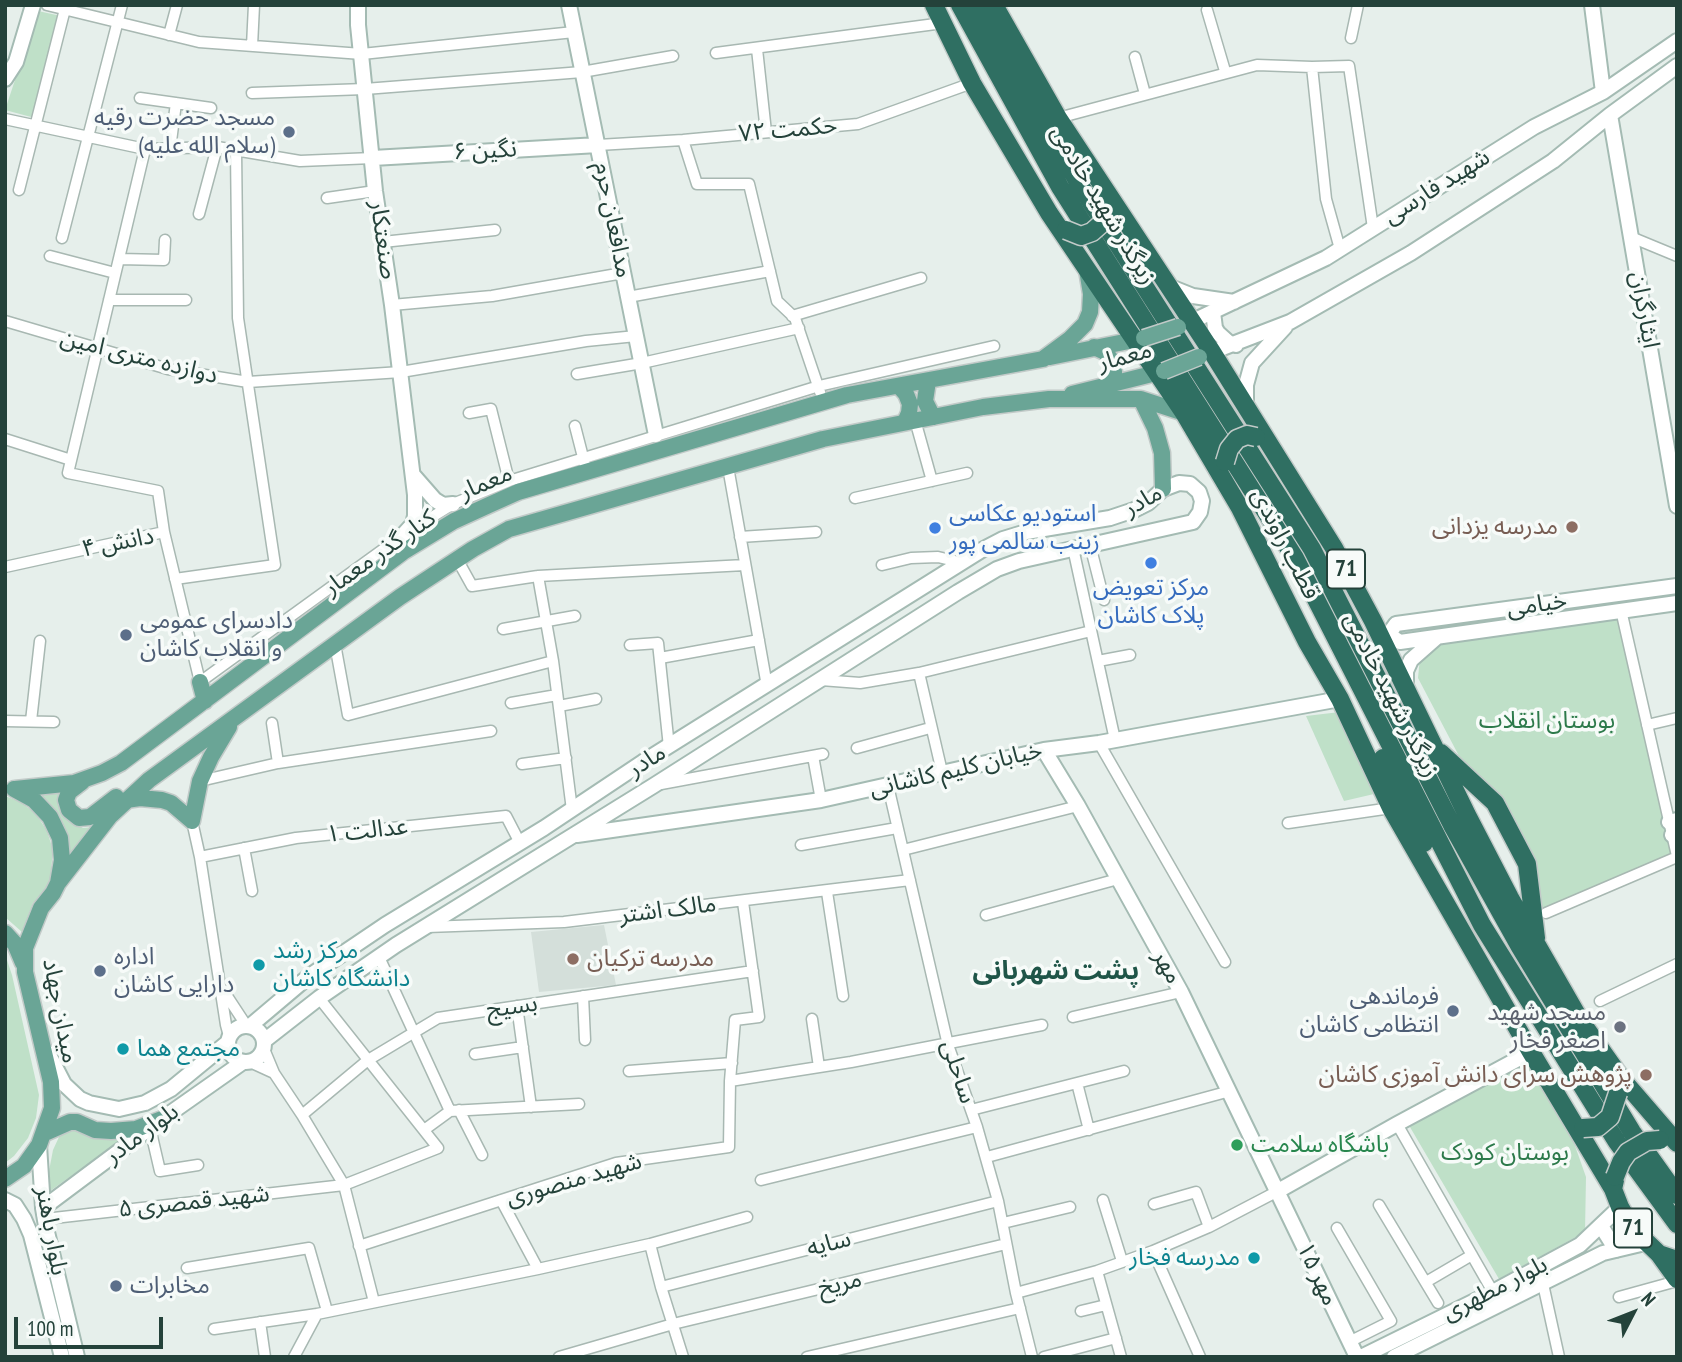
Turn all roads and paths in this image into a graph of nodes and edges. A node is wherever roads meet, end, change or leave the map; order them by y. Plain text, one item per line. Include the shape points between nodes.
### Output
1 (33, 5) edge
2 (47, 5) edge
3 (122, 5) edge
4 (177, 5) edge
5 (254, 5) edge
6 (358, 5) edge
7 (569, 5) edge
8 (934, 5) edge
9 (960, 5) edge
10 (976, 5) edge
11 (994, 5) edge
12 (1358, 5) edge
13 (1592, 5) edge
14 (65, 9) junction
15 (1207, 10) dead end
16 (117, 23) junction
17 (943, 23) junction
18 (574, 32) junction
19 (169, 35) junction
20 (1351, 38) dead end
21 (1677, 41) edge
22 (252, 46) junction
23 (757, 49) junction
24 (362, 54) junction
25 (716, 54) dead end
26 (673, 56) dead end
27 (1135, 57) dead end
28 (10, 65) edge
29 (1312, 67) junction
30 (1676, 67) edge
31 (1226, 71) junction
32 (582, 72) junction
33 (5, 79) edge
34 (972, 83) junction
35 (365, 89) junction
36 (1603, 92) junction
37 (252, 93) dead end
38 (1145, 94) junction
39 (140, 98) dead end
40 (176, 103) junction
41 (211, 108) dead end
42 (1610, 115) junction
43 (1058, 118) junction
44 (5, 119) edge
45 (36, 126) junction
46 (766, 132) junction
47 (88, 138) junction
48 (683, 140) junction
49 (598, 145) junction
50 (217, 147) junction
51 (145, 149) junction
52 (170, 149) junction
53 (236, 150) junction
54 (373, 158) junction
55 (19, 190) dead end
56 (375, 191) junction
57 (327, 198) dead end
58 (1049, 212) junction
59 (199, 214) dead end
60 (1373, 228) junction
61 (495, 230) dead end
62 (1631, 237) junction
63 (62, 238) dead end
64 (165, 240) dead end
65 (383, 242) junction
66 (1340, 248) junction
67 (50, 256) dead end
68 (1677, 256) edge
69 (119, 259) junction
70 (1087, 270) junction
71 (770, 271) junction
72 (116, 273) junction
73 (623, 273) junction
74 (921, 278) dead end
75 (1168, 286) junction
76 (628, 297) junction
77 (109, 300) junction
78 (186, 300) dead end
79 (1236, 302) junction
80 (392, 305) junction
81 (1213, 312) junction
82 (792, 316) junction
83 (5, 321) edge
84 (1290, 322) junction
85 (1185, 325) junction
86 (799, 328) junction
87 (636, 336) junction
88 (1140, 339) junction
89 (995, 345) dead end
90 (1236, 345) junction
91 (1094, 347) junction
92 (97, 349) junction
93 (1206, 354) junction
94 (1043, 359) junction
95 (642, 363) junction
96 (401, 372) junction
97 (1160, 372) junction
98 (577, 374) dead end
99 (928, 381) junction
100 (248, 382) junction
101 (1111, 385) junction
102 (899, 386) junction
103 (821, 394) junction
104 (1049, 399) junction
105 (1141, 400) junction
106 (1246, 407) junction
107 (469, 413) dead end
108 (1184, 413) junction
109 (933, 417) junction
110 (910, 421) junction
111 (575, 426) dead end
112 (656, 435) junction
113 (5, 439) edge
114 (1276, 453) junction
115 (71, 460) junction
116 (585, 465) junction
117 (728, 467) junction
118 (967, 473) dead end
119 (413, 475) junction
120 (509, 481) junction
121 (932, 481) junction
122 (1163, 489) junction
123 (855, 498) dead end
124 (453, 504) junction
125 (1677, 506) edge
126 (1110, 518) junction
127 (164, 532) junction
128 (816, 532) dead end
129 (403, 534) junction
130 (740, 537) junction
131 (1114, 541) junction
132 (1090, 545) junction
133 (1260, 546) junction
134 (1073, 548) junction
135 (457, 559) junction
136 (963, 563) junction
137 (746, 565) junction
138 (882, 565) dead end
139 (5, 567) edge
140 (538, 576) junction
141 (175, 579) junction
142 (1677, 586) edge
143 (1283, 592) junction
144 (1104, 600) dead end
145 (1677, 603) edge
146 (1622, 610) junction
147 (575, 616) dead end
148 (546, 621) junction
149 (1373, 621) junction
150 (503, 629) dead end
151 (1091, 631) junction
152 (1438, 636) junction
153 (759, 640) junction
154 (40, 641) dead end
155 (335, 644) junction
156 (630, 645) dead end
157 (1130, 655) dead end
158 (660, 658) junction
159 (553, 661) junction
160 (1098, 661) junction
161 (919, 673) junction
162 (820, 680) junction
163 (200, 682) junction
164 (767, 686) junction
165 (1406, 687) junction
166 (596, 699) dead end
167 (1340, 699) junction
168 (558, 700) junction
169 (205, 701) junction
170 (511, 703) dead end
171 (236, 717) junction
172 (1677, 718) edge
173 (5, 721) edge
174 (31, 721) junction
175 (54, 722) dead end
176 (272, 723) dead end
177 (1647, 725) junction
178 (930, 728) junction
179 (491, 731) dead end
180 (1115, 740) junction
181 (1099, 743) junction
182 (1433, 745) junction
183 (669, 747) junction
184 (857, 748) dead end
185 (1044, 750) junction
186 (565, 758) junction
187 (643, 762) junction
188 (278, 763) junction
189 (522, 764) dead end
190 (684, 766) junction
191 (942, 772) junction
192 (87, 779) junction
193 (149, 780) junction
194 (200, 781) junction
195 (656, 784) junction
196 (888, 786) junction
197 (10, 788) edge
198 (126, 800) junction
199 (821, 800) junction
200 (1078, 806) junction
201 (1391, 808) junction
202 (572, 810) junction
203 (192, 821) junction
204 (1288, 823) dead end
205 (897, 828) junction
206 (1674, 828) edge
207 (571, 836) junction
208 (520, 843) junction
209 (801, 845) dead end
210 (244, 848) junction
211 (903, 850) junction
212 (200, 857) junction
213 (1677, 857) edge
214 (1118, 879) junction
215 (909, 880) junction
216 (58, 883) junction
217 (252, 891) dead end
218 (827, 892) junction
219 (1493, 898) junction
220 (743, 902) junction
221 (1546, 913) dead end
222 (986, 915) dead end
223 (1482, 925) junction
224 (426, 927) junction
225 (5, 933) edge
226 (1537, 945) junction
227 (379, 957) junction
228 (1224, 962) dead end
229 (1677, 964) edge
230 (753, 971) junction
231 (25, 972) junction
232 (221, 987) junction
233 (1181, 992) junction
234 (583, 996) junction
235 (844, 996) dead end
236 (319, 998) junction
237 (1600, 1001) dead end
238 (517, 1006) junction
239 (1073, 1017) dead end
240 (812, 1019) dead end
241 (248, 1025) junction
242 (1042, 1025) dead end
243 (415, 1031) junction
244 (40, 1037) junction
245 (228, 1040) junction
246 (585, 1040) dead end
247 (264, 1045) junction
248 (948, 1045) junction
249 (523, 1048) junction
250 (1531, 1052) junction
251 (475, 1054) dead end
252 (368, 1060) junction
253 (247, 1062) junction
254 (732, 1063) junction
255 (819, 1067) junction
256 (629, 1071) dead end
257 (1124, 1071) dead end
258 (274, 1073) junction
259 (730, 1081) junction
260 (1077, 1083) junction
261 (1620, 1086) junction
262 (1230, 1091) junction
263 (579, 1104) dead end
264 (531, 1107) junction
265 (971, 1110) junction
266 (454, 1111) junction
267 (302, 1115) junction
268 (156, 1123) junction
269 (1396, 1124) junction
270 (1579, 1126) junction
271 (977, 1127) junction
272 (424, 1129) junction
273 (1089, 1130) junction
274 (42, 1139) junction
275 (1671, 1142) edge
276 (482, 1155) dead end
277 (987, 1157) junction
278 (198, 1165) dead end
279 (5, 1179) edge
280 (761, 1180) dead end
281 (1614, 1183) junction
282 (344, 1185) junction
283 (1278, 1191) junction
284 (1677, 1195) edge
285 (5, 1200) edge
286 (501, 1200) junction
287 (1103, 1200) dead end
288 (998, 1201) junction
289 (1154, 1204) dead end
290 (1380, 1205) dead end
291 (1070, 1207) dead end
292 (1620, 1207) junction
293 (44, 1214) junction
294 (747, 1217) dead end
295 (1003, 1223) junction
296 (1677, 1224) edge
297 (1601, 1226) junction
298 (1209, 1227) junction
299 (1337, 1228) dead end
300 (650, 1244) junction
301 (1006, 1244) junction
302 (359, 1246) junction
303 (1652, 1248) junction
304 (1616, 1250) junction
305 (1153, 1251) junction
306 (1472, 1255) junction
307 (1122, 1261) junction
308 (1676, 1261) edge
309 (187, 1268) dead end
310 (538, 1269) junction
311 (1097, 1271) junction
312 (1677, 1280) edge
313 (1426, 1282) junction
314 (1543, 1284) junction
315 (661, 1287) junction
316 (1493, 1292) junction
317 (1016, 1293) junction
318 (1619, 1297) dead end
319 (374, 1302) junction
320 (1438, 1303) dead end
321 (1107, 1305) junction
322 (1020, 1308) junction
323 (1081, 1311) dead end
324 (322, 1312) junction
325 (260, 1322) junction
326 (673, 1324) junction
327 (214, 1329) dead end
328 (1115, 1338) junction
329 (1349, 1342) junction
330 (62, 1357) edge
331 (77, 1357) edge
332 (265, 1357) edge
333 (293, 1357) edge
334 (559, 1357) edge
335 (683, 1357) edge
336 (807, 1357) edge
337 (1032, 1357) edge
338 (1044, 1357) edge
339 (1121, 1357) edge
340 (1200, 1357) edge
341 (1359, 1357) edge
342 (1394, 1357) edge
343 (1559, 1357) edge

1 - 28 street
2 - 14 street
3 - 16 street
4 - 19 street
5 - 22 street
6 - 24 street, صنعتکار
7 - 18 street, مدافعان حرم
8 - 17 highway, قطب راوندی / 71
9 - 223 highway, زیرگذر شهید خادمی via 1060,187 1295,558
10 - 219 highway, زیرگذر شهید خادمی via 1078,182 1312,549
11 - 43 highway, قطب راوندی / 71
12 - 20 street
13 - 36 street
14 - 16 street
14 - 45 street
15 - 31 street
16 - 19 street
16 - 47 street
17 - 23 street
17 - 34 highway, قطب راوندی / 71
18 - 24 street
18 - 32 street, مدافعان حرم
19 - 22 street
21 - 36 street, شهید فارسی
22 - 24 street
23 - 25 street
23 - 46 street
24 - 35 street, صنعتکار
26 - 32 street
27 - 38 street
28 - 33 street
29 - 31 street via 1257,65
29 - 60 street via 1349,65
29 - 66 street via 1326,200
30 - 42 street, شهید فارسی
31 - 38 street
32 - 35 street
32 - 49 street, مدافعان حرم
34 - 46 street, حکمت ۷۲ via 858,124
34 - 58 highway, قطب راوندی / 71
35 - 37 street
35 - 54 street, صنعتکار
36 - 60 street, شهید فارسی via 1534,127
38 - 43 street
39 - 40 street
40 - 41 street
40 - 52 street
42 - 62 street, ایثارگران
42 - 84 street, شهید فارسی via 1523,182
43 - 58 highway, bridge via 1064,142 1106,213 1101,224 1081,236 1066,230
43 - 75 highway, قطب راوندی / 71
44 - 45 street
45 - 47 street
45 - 55 street
46 - 48 street, حکمت ۷۲
47 - 51 street
47 - 63 street
48 - 49 street, حکمت ۷۲
48 - 71 street via 697,184 749,184
49 - 54 street, نگین ۶
49 - 73 street, مدافعان حرم
50 - 52 street
50 - 53 street
50 - 59 street
51 - 52 street
51 - 69 street
53 - 54 street via 300,161
53 - 100 street via 237,318
54 - 56 street, صنعتکار
56 - 57 street
56 - 65 street, صنعتکار
58 - 70 highway, قطب راوندی / 71
60 - 66 street, شهید فارسی
61 - 65 street
62 - 68 street
62 - 125 street, ایثارگران
64 - 69 street via 164,260
65 - 80 street, صنعتکار
66 - 79 street, شهید فارسی
67 - 72 street
69 - 72 street
70 - 88 highway, قطب راوندی / 71
70 - 94 main road, معمار via 1091,294 1085,324
71 - 76 street
71 - 82 street via 777,301
72 - 77 street
73 - 76 street, مدافعان حرم
73 - 80 street via 492,296
74 - 82 street
75 - 79 street via 1193,296
75 - 85 highway, قطب راوندی / 71
76 - 87 street, مدافعان حرم
77 - 78 street
77 - 92 street
79 - 81 street, شهید فارسی
80 - 96 street, صنعتکار
81 - 85 street, شهید فارسی
81 - 90 street via 1218,333
82 - 86 street
83 - 92 street, دوازده متری امین
84 - 90 street, شهید فارسی
84 - 106 street via 1252,363
85 - 88 main road, معمار, bridge
85 - 93 highway, قطب راوندی / 71
86 - 95 street
86 - 103 street
87 - 95 street, مدافعان حرم
87 - 96 street, دوازده متری امین
88 - 91 main road, معمار
88 - 97 highway, قطب راوندی / 71
89 - 103 street, کنار گذر معمار
90 - 93 street, شهید فارسی
91 - 94 main road, معمار
91 - 101 main road via 1112,361
92 - 100 street, دوازده متری امین via 168,369
92 - 115 street
93 - 97 main road, معمار, bridge
93 - 106 highway, قطب راوندی / 71
94 - 99 main road, معمار
95 - 98 street
95 - 112 street, مدافعان حرم
96 - 100 street, دوازده متری امین
96 - 119 street, صنعتکار
97 - 101 main road, معمار
97 - 108 highway, قطب راوندی / 71
99 - 102 main road, معمار
99 - 109 main road via 925,401
100 - 141 street via 275,565
101 - 104 main road, معمار
102 - 103 main road, معمار via 847,395
102 - 110 main road via 910,404
103 - 112 street, کنار گذر معمار
103 - 116 main road, معمار
104 - 105 main road, معمار
104 - 109 main road, معمار
105 - 108 main road, معمار
105 - 122 main road via 1162,453
106 - 114 highway, قطب راوندی / 71
107 - 120 street via 491,410
108 - 133 highway, قطب راوندی / 71
109 - 110 main road, معمار
110 - 117 main road, معمار via 823,439
110 - 121 street
111 - 116 street
112 - 116 street, کنار گذر معمار
113 - 115 street
114 - 133 highway, bridge via 1247,435 1228,449 1225,462 1260,524
114 - 149 highway, قطب راوندی / 71
115 - 127 street via 68,473 158,491
116 - 120 street, کنار گذر معمار
116 - 169 main road, معمار via 427,536
117 - 130 street
117 - 135 main road, معمار via 509,529
118 - 121 street
119 - 124 street via 435,500
119 - 129 street, صنعتکار via 415,516
120 - 124 street, کنار گذر معمار
121 - 123 street
122 - 126 street, مادر via 1148,503
122 - 131 street, مادر via 1179,483 1190,484 1199,492 1200,512 1193,522
124 - 129 street, کنار گذر معمار
126 - 131 street
126 - 136 street, مادر via 1003,539
127 - 139 street, دانش ۴
127 - 141 street, دانش ۴
128 - 130 street
129 - 163 street, کنار گذر معمار
130 - 137 street
131 - 132 street, مادر
132 - 134 street, مادر
132 - 144 street
133 - 143 highway, قطب راوندی / 71
134 - 151 street
134 - 162 street, مادر via 997,569
135 - 140 street via 472,586
135 - 155 main road, معمار
136 - 138 street via 938,557
136 - 164 street, مادر
137 - 140 street
137 - 153 street
140 - 148 street
141 - 163 street, دانش ۴
142 - 152 street, خیامی via 1396,624 1391,631 1399,642
143 - 167 highway, قطب راوندی / 71
143 - 223 highway via 1324,638 1449,893
145 - 146 street, خیامی
146 - 152 street, خیامی
146 - 177 street
147 - 148 street
148 - 150 street
148 - 159 street
149 - 165 highway, قطب راوندی / 71
149 - 219 highway via 1376,653 1480,859
151 - 160 street
151 - 161 street
152 - 165 street via 1411,660
153 - 158 street
153 - 164 street
154 - 174 street
155 - 159 street via 348,715
155 - 171 main road, معمار
156 - 158 street via 658,643
157 - 160 street
158 - 183 street
159 - 168 street
160 - 180 street
161 - 162 street via 860,682
161 - 178 street
162 - 190 street, مادر
163 - 169 main road
164 - 183 street, مادر
165 - 182 highway, قطب راوندی / 71
166 - 168 street
167 - 180 street, خیابان کلیم کاشانی
167 - 201 highway, قطب راوندی / 71
168 - 170 street
168 - 186 street
169 - 192 main road, معمار via 121,762
171 - 193 main road, معمار
171 - 194 main road
172 - 177 street
173 - 174 street
174 - 175 street
176 - 188 street
177 - 206 street
178 - 184 street
178 - 191 street
179 - 188 street
180 - 181 street, خیابان کلیم کاشانی
181 - 185 street, خیابان کلیم کاشانی
181 - 228 street
182 - 226 highway, قطب راوندی / 71
182 - 226 highway via 1470,780 1532,899
183 - 187 street, مادر
183 - 190 street via 669,759
185 - 191 street, خیابان کلیم کاشانی
185 - 200 street, مهر
186 - 189 street
186 - 202 street
187 - 195 street via 661,769
187 - 202 street, مادر
188 - 194 street
190 - 195 street, مادر
191 - 196 street, خیابان کلیم کاشانی
192 - 193 main road via 69,792 66,800 79,818 90,817 132,783
192 - 197 main road, معمار via 59,786
193 - 198 main road, معمار
194 - 203 main road
195 - 199 street via 818,755
195 - 207 street, مادر
196 - 199 street, خیابان کلیم کاشانی
196 - 205 street, ساحلی
197 - 216 main road, میدان جهاد via 43,808 56,827 62,860
198 - 203 main road via 162,800
198 - 216 main road, معمار
199 - 207 street, خیابان کلیم کاشانی
200 - 211 street
200 - 214 street, مهر
201 - 204 street
201 - 250 highway, قطب راوندی / 71
202 - 208 street, مادر
203 - 212 street
205 - 209 street
205 - 211 street, ساحلی
206 - 213 street
207 - 224 street, مادر
208 - 210 street, عدالت ۱ via 506,816 296,838
208 - 241 street, مادر via 385,925
210 - 212 street, عدالت ۱
210 - 217 street
211 - 215 street, ساحلی
212 - 232 street
213 - 221 street
214 - 222 street
214 - 233 street, مهر
215 - 218 street, مالک اشتر
215 - 248 street, ساحلی
216 - 231 main road, میدان جهاد via 41,908 25,948
218 - 220 street, مالک اشتر
218 - 235 street
219 - 284 highway, زیرگذر شهید خادمی via 1632,1132
220 - 224 street, مالک اشتر via 564,922
220 - 230 street
223 - 296 highway, زیرگذر شهید خادمی via 1616,1142
224 - 227 street, مادر
225 - 231 main road via 16,944
226 - 261 highway, قطب راوندی / 71
227 - 236 street, مادر
227 - 243 street
229 - 237 street
230 - 234 street, بسیج
230 - 254 street via 759,1017 735,1020
231 - 244 main road, میدان جهاد
232 - 241 street
232 - 245 street
233 - 239 street
233 - 262 street, مهر
234 - 238 street, بسیج
234 - 246 street
236 - 247 street, مادر
236 - 252 street
238 - 243 street, بسیج via 438,1018
238 - 249 street
240 - 255 street
241 - 245 street via 234,1030
241 - 247 street via 261,1033
242 - 248 street
243 - 252 street, بسیج
243 - 266 street via 433,1077
244 - 245 street, بلوار مادر via 71,1091 89,1103 119,1109 145,1103 171,1089
244 - 274 main road, میدان جهاد via 52,1095
245 - 253 street via 233,1058
247 - 253 street via 261,1055
247 - 258 street
248 - 255 street
248 - 265 street, ساحلی
249 - 251 street
249 - 264 street
250 - 269 street
250 - 270 highway, قطب راوندی / 71
252 - 267 street, بسیج
252 - 272 street
253 - 258 street
253 - 268 street, بلوار مادر
254 - 256 street
254 - 259 street
255 - 259 street
257 - 260 street
258 - 267 street
259 - 286 street, شهید منصوری via 729,1147 616,1163
260 - 265 street
260 - 273 street
261 - 270 highway, bridge via 1610,1117 1598,1127
261 - 275 highway, قطب راوندی / 71
262 - 273 street
262 - 283 street, مهر
263 - 264 street
264 - 266 street
265 - 271 street, ساحلی
266 - 272 street
266 - 276 street
267 - 282 street
268 - 274 main road via 111,1131 70,1122
268 - 278 street via 160,1171
268 - 293 street, بلوار مادر
269 - 283 street
269 - 306 street
270 - 281 highway, قطب راوندی / 71
271 - 277 street, ساحلی
271 - 280 street
272 - 282 street, شهید قمصری ۵ via 438,1148
273 - 277 street
274 - 279 main road via 24,1166
274 - 293 street, بلوار باهنر
275 - 281 highway, 71, bridge via 1647,1141 1628,1152
277 - 288 street, ساحلی
281 - 292 highway, 71
282 - 293 street, شهید قمصری ۵
282 - 302 street
283 - 298 street
283 - 329 street, مهر ۱۵
285 - 330 street, بلوار باهنر via 15,1205 31,1235
286 - 302 street, شهید منصوری
286 - 310 street
287 - 307 street
288 - 295 street, ساحلی
288 - 315 street, سایه
289 - 298 street via 1196,1192
290 - 313 street
291 - 295 street
292 - 297 street, بلوار مطهری
292 - 303 highway, 71
293 - 331 street, بلوار باهنر
294 - 300 street
295 - 301 street, ساحلی
297 - 304 street
297 - 316 street, بلوار مطهری via 1580,1245
298 - 305 street
299 - 329 street via 1391,1321
300 - 310 street
300 - 315 street
301 - 317 street, ساحلی
301 - 326 street, مریخ
302 - 319 street
303 - 304 street, بلوار مطهری
303 - 308 highway, 71
303 - 312 highway, 71
304 - 314 street, بلوار مطهری
305 - 307 street
305 - 340 street
306 - 313 street
306 - 316 street
307 - 311 street
309 - 324 street via 309,1248
310 - 319 street
311 - 317 street
311 - 321 street
312 - 318 street
313 - 320 street
314 - 342 street, بلوار مطهری
314 - 343 street
315 - 326 street
316 - 341 street, بلوار مطهری
317 - 322 street, ساحلی
319 - 324 street
321 - 323 street
321 - 328 street
322 - 336 street
322 - 337 street, ساحلی
324 - 325 street
324 - 333 street
325 - 327 street
325 - 332 street
326 - 334 street, مریخ
326 - 335 street
328 - 338 street
328 - 339 street
329 - 341 street, مهر ۱۵

